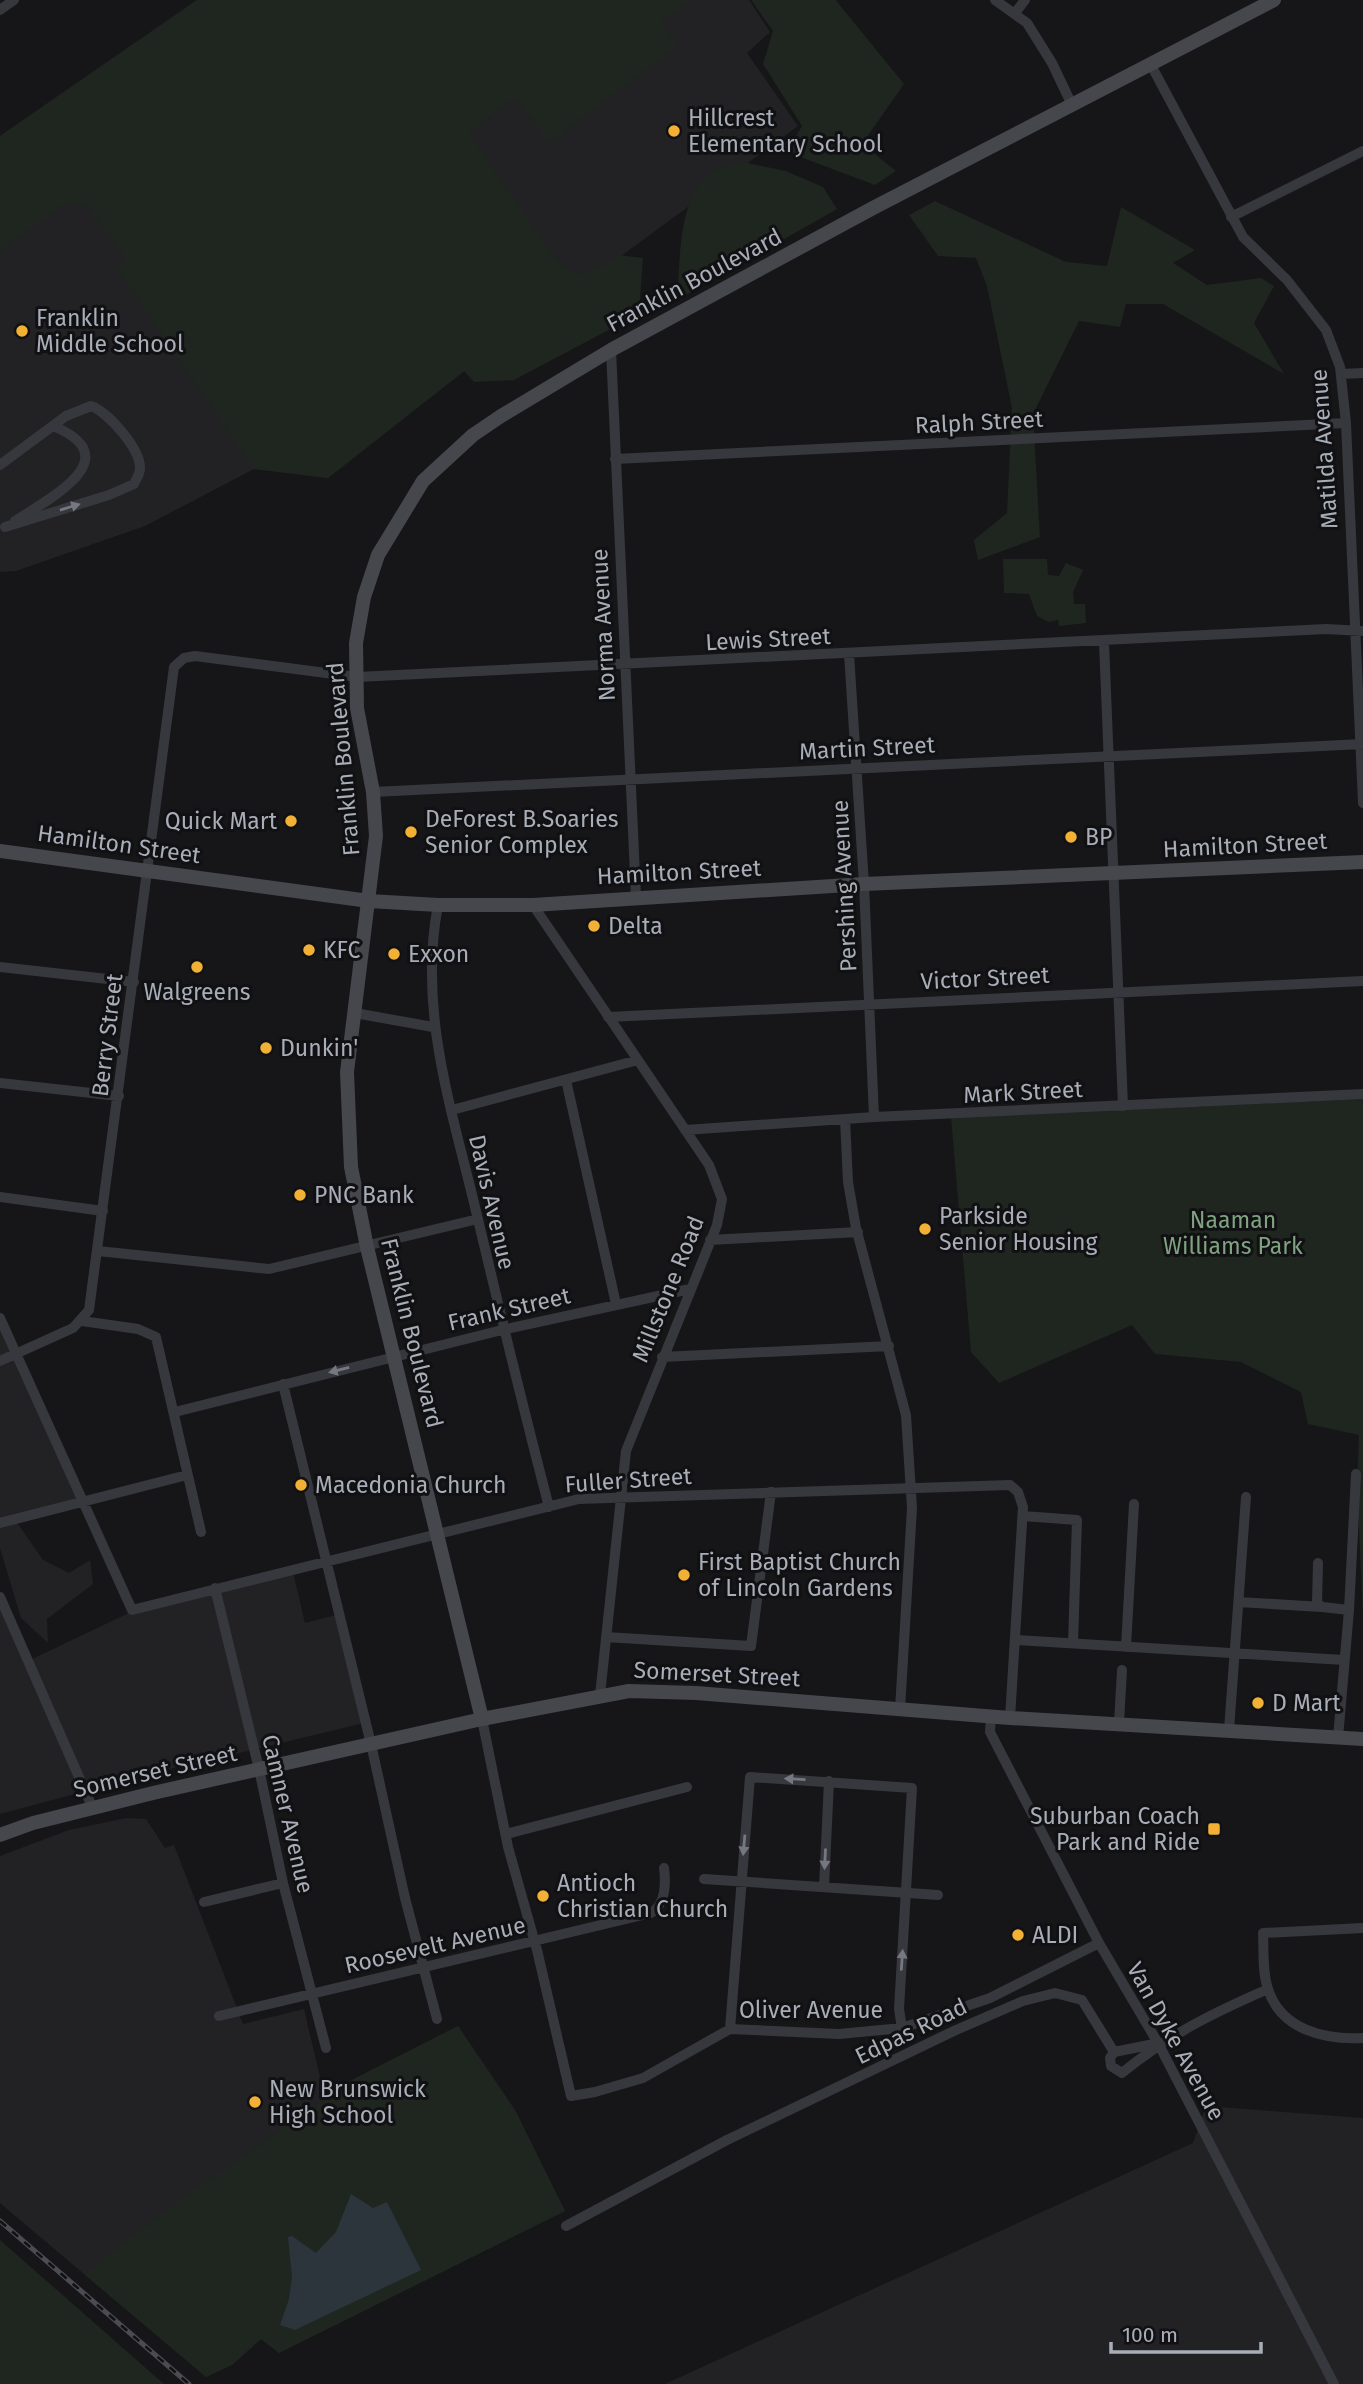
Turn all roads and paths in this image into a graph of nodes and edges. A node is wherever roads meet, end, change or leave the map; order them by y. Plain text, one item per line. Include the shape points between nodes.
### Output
1 (14, 0) edge
2 (995, 0) edge
3 (1025, 0) edge
4 (1274, 0) edge
5 (0, 10) edge
6 (1015, 13) junction
7 (1151, 65) junction
8 (1072, 106) junction
9 (1363, 151) edge
10 (1231, 217) junction
11 (611, 351) junction
12 (1363, 373) edge
13 (1341, 374) junction
14 (1346, 423) junction
15 (53, 425) junction
16 (615, 459) junction
17 (0, 465) edge
18 (3, 529) edge
19 (1359, 631) edge
20 (1104, 643) junction
21 (849, 654) junction
22 (177, 662) joint
23 (624, 665) junction
24 (357, 677) junction
25 (1362, 745) edge
26 (1108, 757) junction
27 (858, 767) junction
28 (630, 780) junction
29 (373, 792) junction
30 (1363, 803) edge
31 (0, 851) edge
32 (1363, 862) edge
33 (146, 871) junction
34 (1114, 873) junction
35 (864, 884) junction
36 (636, 897) junction
37 (369, 901) junction
38 (438, 905) junction
39 (533, 905) junction
40 (0, 967) edge
41 (1363, 981) edge
42 (134, 982) junction
43 (1121, 991) junction
44 (869, 1003) junction
45 (355, 1013) junction
46 (608, 1017) junction
47 (433, 1027) junction
48 (638, 1060) junction
49 (566, 1080) junction
50 (0, 1083) edge
51 (1363, 1094) edge
52 (119, 1096) junction
53 (1123, 1106) junction
54 (452, 1110) junction
55 (874, 1117) junction
56 (845, 1119) junction
57 (685, 1130) junction
58 (0, 1197) edge
59 (103, 1211) junction
60 (478, 1219) junction
61 (858, 1232) junction
62 (710, 1240) junction
63 (367, 1247) junction
64 (98, 1251) junction
65 (690, 1289) junction
66 (616, 1304) junction
67 (0, 1318) edge
68 (82, 1321) junction
69 (502, 1330) junction
70 (889, 1346) junction
71 (15, 1354) junction
72 (394, 1356) junction
73 (662, 1357) junction
74 (0, 1361) edge
75 (283, 1384) junction
76 (174, 1412) junction
77 (1356, 1474) dead end
78 (187, 1475) junction
79 (911, 1487) junction
80 (771, 1492) junction
81 (621, 1496) junction
82 (1246, 1497) dead end
83 (82, 1504) junction
84 (1134, 1504) dead end
85 (549, 1507) junction
86 (1023, 1516) junction
87 (0, 1523) edge
88 (201, 1532) dead end
89 (437, 1534) junction
90 (325, 1560) junction
91 (1318, 1563) dead end
92 (215, 1588) junction
93 (0, 1597) edge
94 (1239, 1602) junction
95 (1322, 1607) junction
96 (1349, 1610) junction
97 (606, 1637) junction
98 (1016, 1640) junction
99 (1073, 1643) junction
100 (1126, 1647) junction
101 (1235, 1653) junction
102 (1344, 1660) junction
103 (1122, 1670) dead end
104 (600, 1695) junction
105 (900, 1709) junction
106 (991, 1716) junction
107 (1010, 1717) junction
108 (482, 1718) junction
109 (1119, 1723) junction
110 (1228, 1730) junction
111 (1338, 1738) junction
112 (1363, 1739) edge
113 (371, 1744) junction
114 (259, 1769) junction
115 (829, 1781) junction
116 (687, 1787) dead end
117 (93, 1809) junction
118 (506, 1834) junction
119 (0, 1835) edge
120 (664, 1868) dead end
121 (704, 1878) dead end
122 (741, 1881) junction
123 (283, 1883) junction
124 (824, 1887) junction
125 (905, 1893) junction
126 (938, 1895) dead end
127 (204, 1902) dead end
128 (1363, 1928) edge
129 (535, 1941) junction
130 (1100, 1943) junction
131 (425, 1968) junction
132 (1268, 1989) junction
133 (312, 1993) junction
134 (219, 2016) dead end
135 (437, 2019) dead end
136 (902, 2028) junction
137 (730, 2029) junction
138 (1363, 2038) edge
139 (1158, 2043) junction
140 (326, 2048) dead end
141 (1114, 2052) junction
142 (566, 2226) dead end
143 (1334, 2384) edge

1 - 5 street
2 - 6 street
3 - 6 street
4 - 7 main road, Franklin Boulevard
6 - 8 street via 1033,33
7 - 8 main road, Franklin Boulevard
7 - 10 street, Matilda Avenue
8 - 11 main road, Franklin Boulevard
9 - 10 street
10 - 13 street, Matilda Avenue via 1242,237 1308,304 1333,343
11 - 16 street, Norma Avenue
11 - 24 main road, Franklin Boulevard via 473,435 423,481 378,555 356,643
12 - 13 street
13 - 14 street, Matilda Avenue
14 - 16 street, Ralph Street
14 - 19 street, Matilda Avenue
15 - 17 street
15 - 18 street via 80,439 85,458 79,476
18 -> 15 street via 109,495 134,484 140,472 137,456 103,410 85,406
16 - 23 street, Norma Avenue
19 - 20 street, Lewis Street
19 - 25 street, Matilda Avenue
20 - 21 street, Lewis Street
20 - 26 street
21 - 23 street, Lewis Street
21 - 27 street, Pershing Avenue
22 - 24 street, Lewis Street via 195,656
22 - 33 street, Berry Street
23 - 24 street, Lewis Street
23 - 28 street, Norma Avenue
24 - 29 main road, Franklin Boulevard via 357,708
25 - 26 street, Martin Street
25 - 30 street, Matilda Avenue
26 - 27 street, Martin Street
26 - 34 street
27 - 28 street, Martin Street
27 - 35 street, Pershing Avenue
28 - 29 street, Martin Street
28 - 36 street, Norma Avenue
29 - 37 main road, Franklin Boulevard via 376,836
31 - 33 main road, Hamilton Street
32 - 34 main road, Hamilton Street
33 - 37 main road, Hamilton Street
33 - 42 street, Berry Street
34 - 35 main road, Hamilton Street
34 - 43 street
35 - 36 main road, Hamilton Street
35 - 44 street, Pershing Avenue
36 - 39 main road, Hamilton Street
37 - 38 main road, Hamilton Street
37 - 45 main road, Franklin Boulevard
38 - 39 main road, Hamilton Street
38 - 47 street, Davis Avenue via 430,945
39 - 46 street, Millstone Road
40 - 42 street
41 - 43 street, Victor Street
42 - 52 street, Berry Street
43 - 44 street, Victor Street
43 - 53 street
44 - 46 street, Victor Street
44 - 55 street, Pershing Avenue
45 - 47 street
45 - 63 main road, Franklin Boulevard via 346,1106 351,1167
46 - 48 street, Millstone Road
47 - 54 street, Davis Avenue
48 - 49 street
48 - 57 street, Millstone Road
49 - 54 street
49 - 66 street
50 - 52 street
51 - 53 street, Mark Street
52 - 59 street, Berry Street
53 - 55 street, Mark Street
54 - 60 street, Davis Avenue
55 - 56 street, Mark Street
56 - 57 street, Mark Street
56 - 61 street via 848,1182
57 - 62 street, Millstone Road via 709,1166 722,1199
58 - 59 street
59 - 64 street, Berry Street
60 - 63 street
60 - 69 street, Davis Avenue
61 - 62 street
61 - 70 street
62 - 65 street, Millstone Road
63 - 64 street via 253,1270
63 - 72 main road, Franklin Boulevard
64 - 68 street, Berry Street via 89,1310
65 - 66 street, Frank Street
65 - 73 street, Millstone Road
66 - 69 street, Frank Street
67 - 71 street
68 - 71 street
68 - 76 street via 138,1329 156,1337
69 - 72 street, Frank Street
69 - 85 street, Davis Avenue
70 - 73 street
70 - 79 street via 906,1415
71 - 74 street
71 - 83 street
72 -> 75 street, Frank Street
72 - 89 main road, Franklin Boulevard
73 - 81 street, Millstone Road via 629,1441
75 - 76 street, Frank Street
75 - 90 street
76 - 78 street
77 - 96 street
78 - 83 street
78 - 88 street
79 - 80 street, Fuller Street
79 - 86 street, Fuller Street via 1014,1487
79 - 105 street
80 - 81 street, Fuller Street
80 - 97 street via 751,1646
81 - 85 street, Fuller Street
81 - 97 street, Millstone Road
82 - 94 street
83 - 87 street
83 - 92 street, Fuller Street via 132,1610
84 - 100 street
85 - 89 street, Fuller Street
86 - 98 street
86 - 99 street via 1077,1520
89 - 90 street, Fuller Street
89 - 108 main road, Franklin Boulevard
90 - 92 street, Fuller Street
90 - 113 street
91 - 95 street via 1316,1598
92 - 114 street, Camner Avenue
93 - 117 street
94 - 95 street
94 - 101 street
95 - 96 street
96 - 102 street
97 - 104 street, Millstone Road
98 - 99 street
98 - 107 street
99 - 100 street
100 - 101 street
101 - 102 street
101 - 110 street
102 - 111 street
103 - 109 street
104 - 105 main road, Somerset Street via 696,1693
104 - 108 main road, Somerset Street
105 - 106 main road, Somerset Street
106 - 107 main road, Somerset Street
106 - 130 street, Van Dyke Avenue via 990,1732
107 - 109 main road, Somerset Street
108 - 113 main road, Somerset Street
108 - 118 street, Oliver Avenue
109 - 110 main road, Somerset Street
110 - 111 main road, Somerset Street
111 - 112 main road, Somerset Street
113 - 114 main road, Somerset Street
113 - 131 street
114 - 117 main road, Somerset Street
114 - 123 street, Camner Avenue
115 -> 122 street via 750,1777
115 -> 124 street
115 - 125 street via 912,1788
116 - 118 street
117 - 119 main road, Somerset Street
118 - 129 street, Oliver Avenue
120 - 129 street, Roosevelt Avenue via 665,1891 651,1913
121 - 122 street
122 - 124 street
122 - 137 street
123 - 127 street
123 - 133 street, Camner Avenue
124 - 125 street
125 - 126 street
136 -> 125 street
128 - 132 street via 1263,1933
129 - 131 street, Roosevelt Avenue
129 - 137 street, Oliver Avenue via 571,2095 643,2078
130 - 136 street, Oliver Avenue via 990,1998
130 - 139 street, Van Dyke Avenue
131 - 133 street, Roosevelt Avenue
131 - 135 street
132 - 138 street via 1296,2026 1337,2039
132 - 139 street via 1207,2015
133 - 134 street, Roosevelt Avenue
133 - 140 street, Camner Avenue
136 - 137 street, Oliver Avenue via 839,2034
139 - 141 street
139 - 141 street, Edpas Road via 1122,2073 1111,2066
139 - 143 street, Van Dyke Avenue
141 - 142 street, Edpas Road via 1082,2000 1055,1993 1023,2001 727,2140

